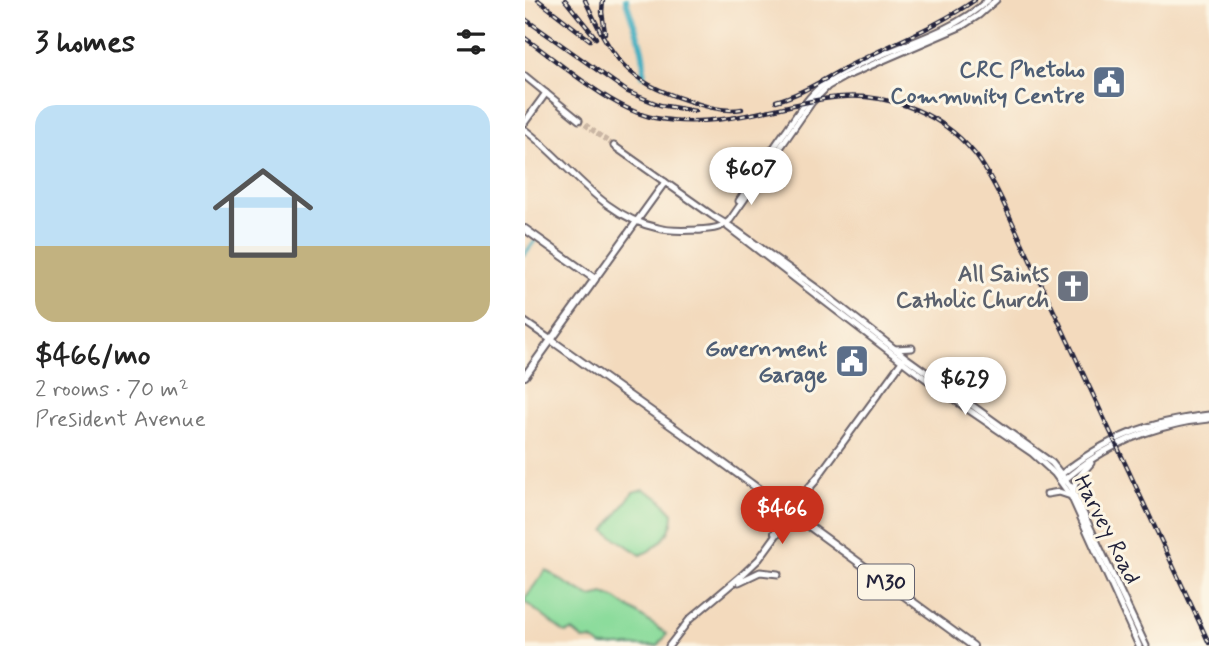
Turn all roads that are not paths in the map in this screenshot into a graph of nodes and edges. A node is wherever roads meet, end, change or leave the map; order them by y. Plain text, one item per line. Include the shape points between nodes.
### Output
1 (988, 0) edge
2 (996, 0) edge
3 (954, 27) junction
4 (525, 76) edge
5 (546, 93) junction
6 (579, 120) tunnel mouth
7 (525, 122) edge
8 (525, 130) edge
9 (614, 146) tunnel mouth
10 (665, 182) junction
11 (728, 220) junction
12 (637, 222) junction
13 (526, 229) edge
14 (698, 230) junction
15 (736, 230) junction
16 (744, 241) junction
17 (595, 279) junction
18 (820, 295) junction
19 (525, 322) edge
20 (551, 340) junction
21 (912, 348) dead end
22 (893, 351) junction
23 (903, 359) junction
24 (911, 368) junction
25 (895, 370) junction
26 (525, 376) edge
27 (1209, 417) edge
28 (1095, 449) junction
29 (1104, 452) junction
30 (1047, 459) junction
31 (1062, 478) junction
32 (814, 483) junction
33 (1047, 494) dead end
34 (1072, 495) junction
35 (775, 503) junction
36 (791, 514) junction
37 (801, 524) junction
38 (784, 525) junction
39 (775, 533) junction
40 (753, 564) junction
41 (778, 574) dead end
42 (724, 590) junction
43 (669, 646) edge
44 (970, 646) edge
45 (1139, 646) edge
46 (1146, 646) edge

1 - 3 main road
2 - 3 main road
3 - 11 main road via 828,86
4 - 5 main road
5 - 6 main road
5 - 7 main road
8 - 12 main road via 591,192
9 - 10 main road, Harvey Road
10 - 11 main road, Harvey Road via 713,216
10 - 12 main road
11 - 14 main road via 717,228
11 - 15 main road
11 - 15 main road, Harvey Road
11 - 16 main road, Harvey Road
12 - 14 main road via 664,230
12 - 17 main road
13 - 17 main road
14 - 16 main road via 723,232
15 - 18 main road, Harvey Road
16 - 18 main road, Harvey Road
17 - 20 main road
18 - 22 main road, Harvey Road
19 - 20 main road
20 - 26 main road
20 - 35 main road, M30
21 - 22 main road
22 - 23 main road, Harvey Road
22 - 25 main road
23 - 24 main road, Harvey Road
23 - 25 main road
23 - 30 main road, Harvey Road
24 - 25 main road
24 - 31 main road, Harvey Road
25 - 32 main road
27 - 28 main road via 1155,424
27 - 29 main road via 1163,427
28 - 30 main road via 1070,465
28 - 31 main road
29 - 31 main road
29 - 34 main road via 1079,475
30 - 31 main road, Harvey Road
31 - 34 main road, Harvey Road
32 - 35 main road via 795,502
32 - 36 main road
33 - 34 main road
34 - 45 main road, Harvey Road
34 - 46 main road, Harvey Road
35 - 36 main road, M30
35 - 39 main road via 780,522
36 - 37 main road, M30
36 - 38 main road
36 - 39 main road
36 - 44 main road, M30
37 - 38 main road
37 - 44 main road, M30
38 - 40 main road
39 - 40 main road
40 - 42 main road
41 - 42 main road via 755,573
42 - 43 main road via 690,619

